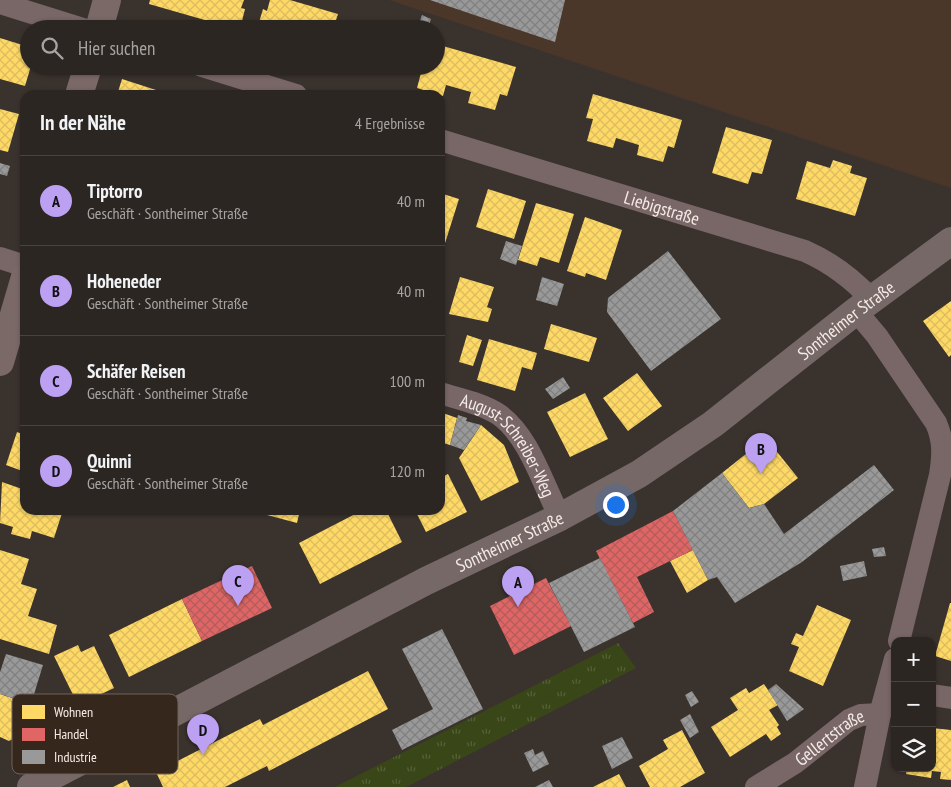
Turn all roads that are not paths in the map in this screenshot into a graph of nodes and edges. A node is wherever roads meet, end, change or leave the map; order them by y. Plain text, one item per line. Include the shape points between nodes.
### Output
1 (107, 0) edge
2 (0, 3) edge
3 (54, 20) edge
4 (101, 20) edge
5 (85, 75) edge
6 (231, 75) edge
7 (81, 90) edge
8 (280, 90) edge
9 (445, 142) edge
10 (951, 241) edge
11 (0, 258) edge
12 (20, 264) edge
13 (20, 293) edge
14 (864, 305) junction
15 (0, 362) edge
16 (445, 395) edge
17 (947, 449) edge
18 (942, 502) edge
19 (560, 517) junction
20 (900, 637) edge
21 (891, 688) edge
22 (936, 696) edge
23 (951, 698) edge
24 (178, 710) edge
25 (880, 714) junction
26 (56, 774) edge
27 (31, 787) edge
28 (756, 787) edge
29 (865, 787) edge

1 - 4 street
2 - 3 street
5 - 7 street
6 - 8 street
9 - 14 street, Liebigstraße via 804,251 826,260 856,281
10 - 14 main road, Sontheimer Straße
11 - 12 street
13 - 15 street
14 - 17 street, Liebigstraße via 877,336 936,423
14 - 19 main road, Sontheimer Straße via 714,424 639,474
16 - 19 street, August-Schreiber-Weg via 484,407 512,424 524,441
17 - 18 street via 940,475
18 - 20 street
19 - 24 main road, Sontheimer Straße via 426,581
21 - 25 street
22 - 23 street
25 - 28 street, Gellertstraße via 861,715 849,720 795,763
25 - 29 street
26 - 27 main road, Sontheimer Straße

